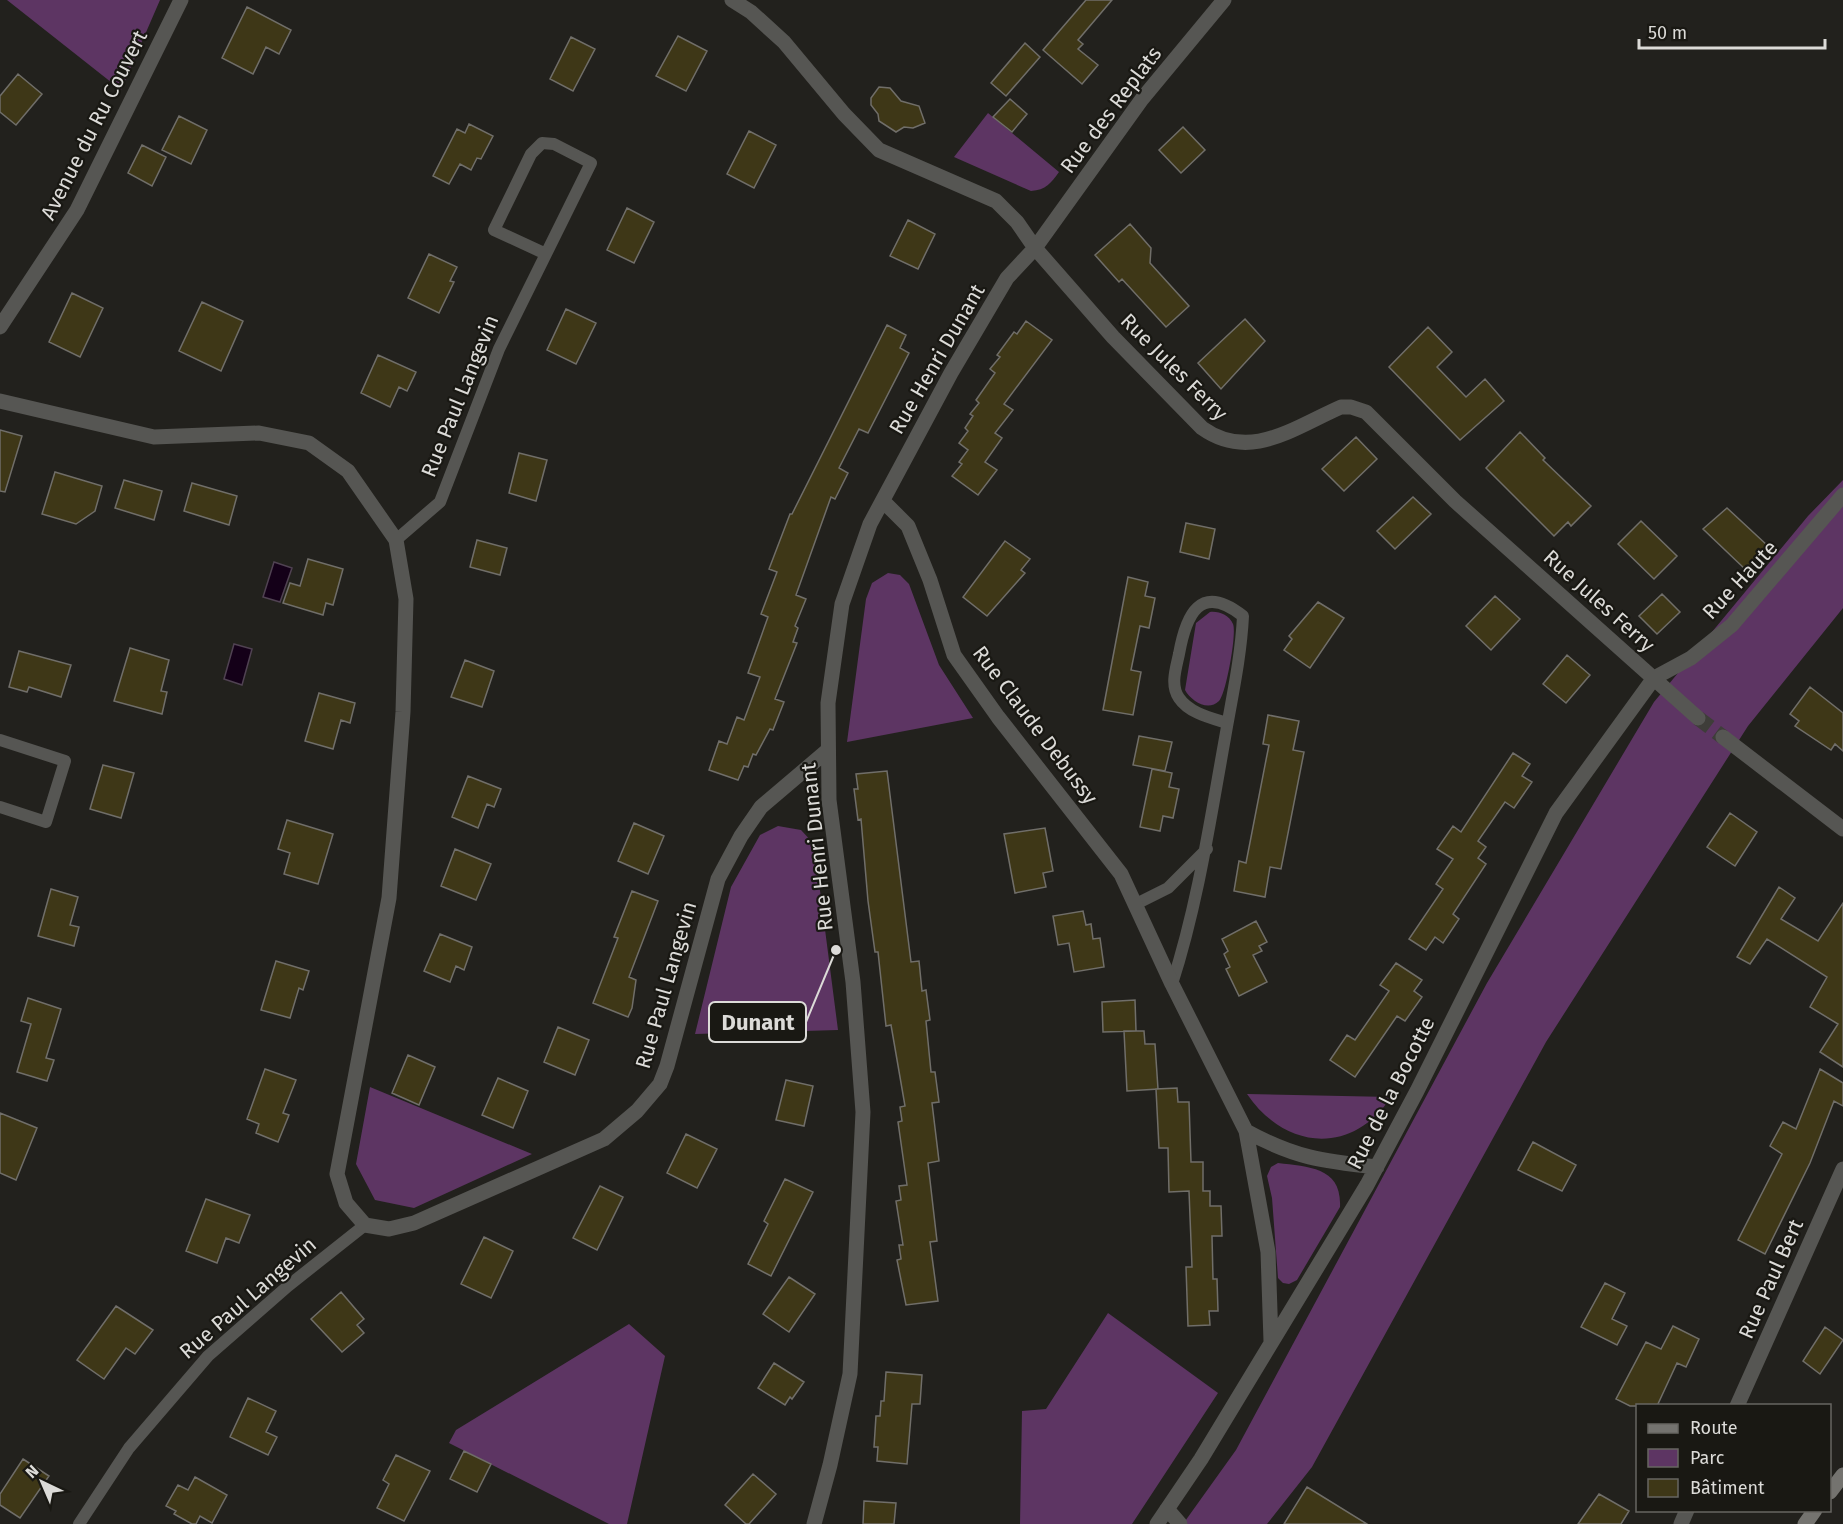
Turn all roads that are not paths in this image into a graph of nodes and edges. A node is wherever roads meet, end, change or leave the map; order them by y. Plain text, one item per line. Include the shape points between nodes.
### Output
1 (182, 0) edge
2 (732, 0) edge
3 (1224, 0) edge
4 (1035, 248) junction
5 (546, 254) junction
6 (0, 327) edge
7 (0, 401) edge
8 (1843, 495) edge
9 (883, 501) junction
10 (396, 540) junction
11 (1654, 678) junction
12 (1698, 718) tunnel mouth
13 (1227, 723) junction
14 (1723, 737) tunnel mouth
15 (0, 740) edge
16 (828, 750) junction
17 (0, 807) edge
18 (1843, 829) edge
19 (1207, 848) junction
20 (1136, 904) junction
21 (1172, 984) junction
22 (1246, 1131) junction
23 (1377, 1167) junction
24 (1843, 1169) edge
25 (365, 1225) junction
26 (1272, 1341) junction
27 (1738, 1404) edge
28 (1843, 1475) edge
29 (1831, 1491) edge
30 (1167, 1509) junction
31 (1813, 1512) edge
32 (79, 1524) edge
33 (814, 1524) edge
34 (1157, 1524) edge
35 (1179, 1524) edge
36 (1804, 1524) edge

1 - 6 street, Avenue du Ru Couvert via 77,210
2 - 4 street, Rue Jules Ferry via 784,42 879,150 996,201
3 - 4 street, Rue des Replats via 1142,99
4 - 9 street, Rue Henri Dunant via 1007,278
4 - 11 street, Rue Jules Ferry via 1113,337 1215,438 1248,445 1341,407 1359,408 1373,416 1455,501
5 - 5 lane, Rue Paul Langevin via 494,230 531,153 542,143 554,144 591,163
5 - 10 lane, Rue Paul Langevin via 499,349 440,502
7 - 10 street via 154,437 259,433 309,443 348,471
8 - 11 street, Rue Haute via 1732,625 1691,658
9 - 16 street, Rue Henri Dunant via 870,524 842,604 828,703
9 - 20 street, Rue Claude Debussy via 908,526 954,655 1121,874
10 - 25 street via 406,599 403,712 389,898 337,1174 346,1203
11 - 12 street, Rue Jules Ferry
11 - 23 street, Rue de la Bocotte via 1556,813
13 - 13 lane via 1241,650 1242,615 1230,605 1210,602 1194,610 1184,626 1173,684 1179,699 1195,711
13 - 19 lane
14 - 18 street
15 - 17 lane via 65,761 46,822
16 - 25 street, Rue Paul Langevin via 762,807 718,879 667,1066 660,1084 637,1111 604,1139 414,1223 389,1229
16 - 33 street, Rue Henri Dunant via 829,801 853,982 863,1112 850,1374
19 - 20 lane via 1168,888
19 - 21 lane via 1190,930
20 - 21 street, Rue Claude Debussy
21 - 22 street, Rue Claude Debussy
22 - 23 street via 1277,1148 1315,1161
22 - 26 street, Rue Claude Debussy via 1268,1252
23 - 26 street, Rue de la Bocotte
24 - 27 street, Rue Paul Bert
25 - 32 lane, Rue Paul Langevin via 208,1356 129,1448
26 - 30 street, Rue de la Bocotte
28 - 29 main road
30 - 34 street, Rue de la Bocotte
30 - 35 street
31 - 36 main road

